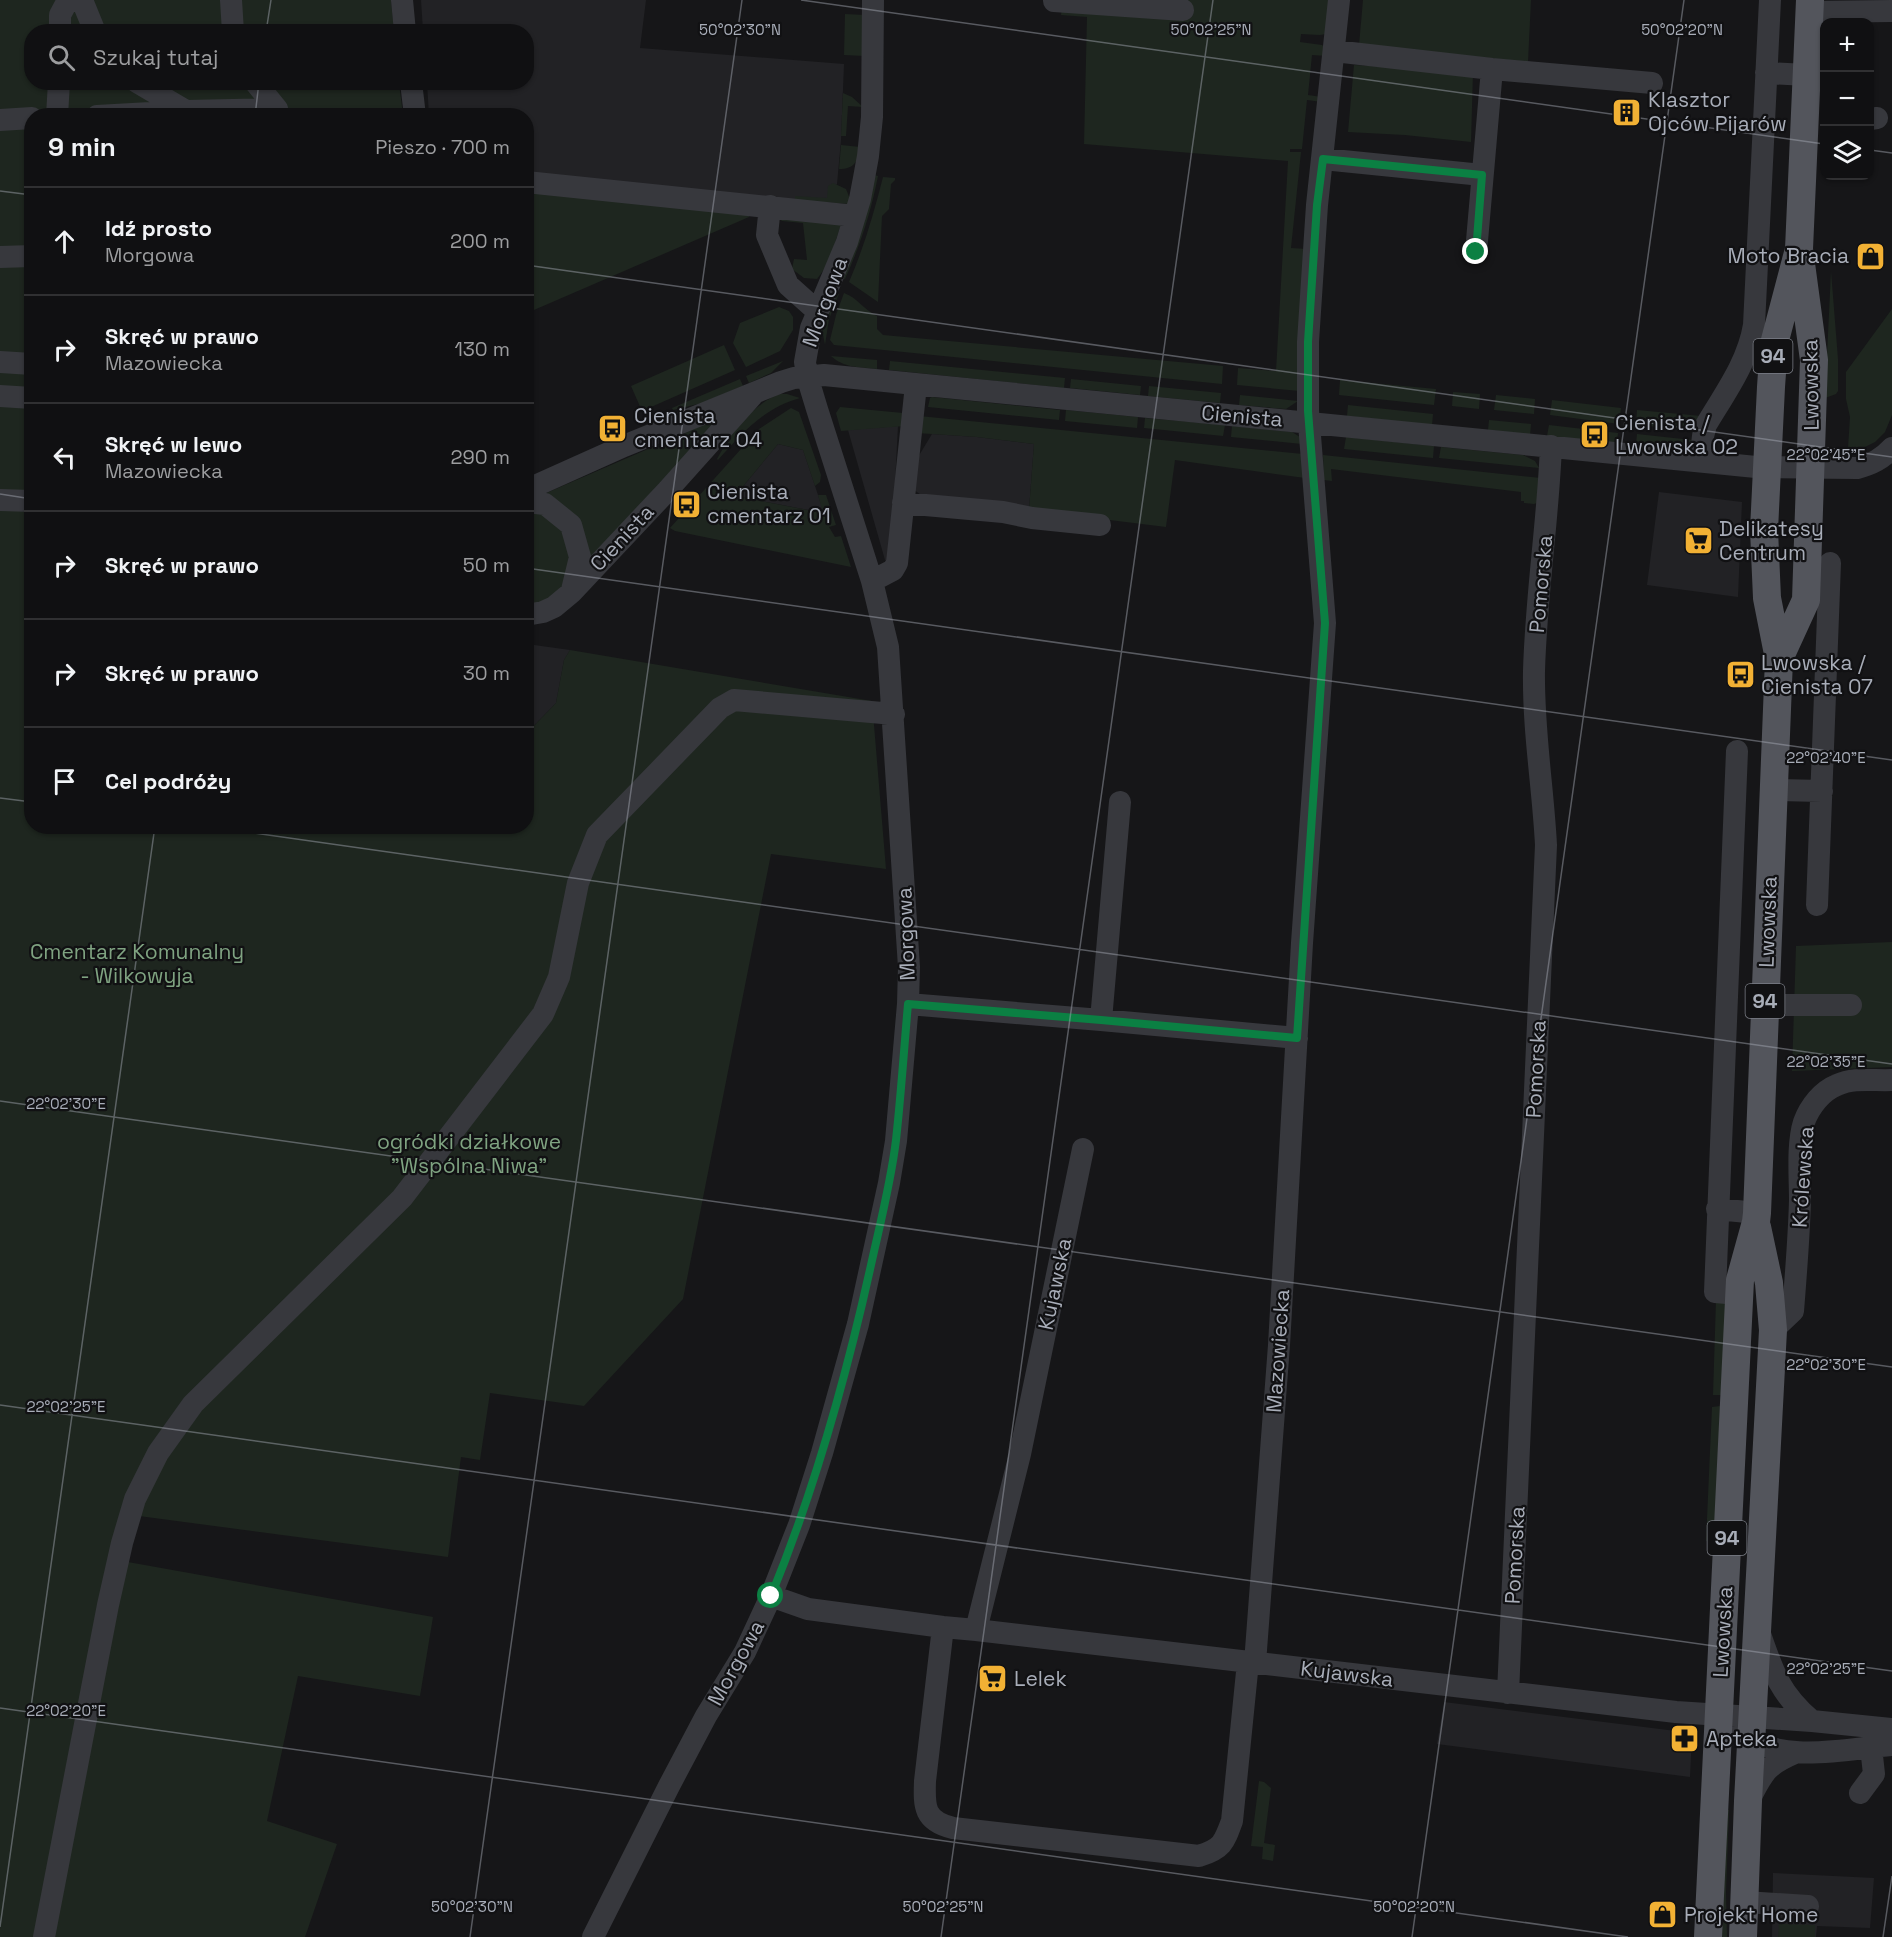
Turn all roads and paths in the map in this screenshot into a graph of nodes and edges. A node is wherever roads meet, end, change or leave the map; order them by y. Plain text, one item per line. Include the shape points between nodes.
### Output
1 (68, 0) edge
2 (82, 0) edge
3 (231, 0) edge
4 (402, 0) edge
5 (873, 0) edge
6 (1045, 0) edge
7 (1054, 0) edge
8 (1339, 0) edge
9 (1770, 0) edge
10 (1810, 6) edge
11 (1183, 10) dead end
12 (1892, 11) edge
13 (60, 24) edge
14 (92, 24) edge
15 (232, 24) edge
16 (404, 24) edge
17 (1334, 51) junction
18 (1492, 69) junction
19 (1766, 73) junction
20 (1807, 75) junction
21 (1652, 83) dead end
22 (58, 90) edge
23 (150, 90) edge
24 (261, 90) edge
25 (412, 90) edge
26 (57, 108) edge
27 (178, 108) edge
28 (274, 108) edge
29 (414, 108) edge
30 (24, 118) edge
31 (0, 120) edge
32 (1815, 120) edge
33 (1323, 159) junction
34 (1482, 175) junction
35 (534, 183) edge
36 (770, 206) junction
37 (855, 216) junction
38 (1799, 249) junction
39 (1476, 252) dead end
40 (24, 256) edge
41 (0, 257) edge
42 (817, 311) junction
43 (0, 362) edge
44 (24, 364) edge
45 (807, 376) junction
46 (916, 384) junction
47 (755, 392) junction
48 (0, 396) edge
49 (24, 398) edge
50 (1310, 422) junction
51 (1551, 446) junction
52 (1889, 455) edge
53 (1700, 461) junction
54 (1767, 467) junction
55 (1811, 467) junction
56 (534, 486) edge
57 (0, 500) edge
58 (24, 501) edge
59 (534, 502) edge
60 (903, 503) junction
61 (1100, 525) dead end
62 (1830, 563) dead end
63 (872, 581) junction
64 (572, 592) junction
65 (534, 614) edge
66 (1779, 659) junction
67 (894, 714) junction
68 (1737, 751) dead end
69 (1773, 790) junction
70 (1822, 791) junction
71 (1120, 802) dead end
72 (1817, 905) dead end
73 (908, 1004) junction
74 (1765, 1005) junction
75 (1851, 1005) dead end
76 (1101, 1020) junction
77 (1297, 1038) junction
78 (1892, 1080) edge
79 (1083, 1149) dead end
80 (1717, 1209) junction
81 (1756, 1217) junction
82 (1739, 1294) junction
83 (1773, 1330) junction
84 (771, 1596) junction
85 (943, 1627) junction
86 (976, 1629) junction
87 (1758, 1629) junction
88 (1251, 1663) junction
89 (1508, 1693) junction
90 (1719, 1715) junction
91 (1812, 1721) junction
92 (1892, 1729) edge
93 (1752, 1730) junction
94 (1881, 1746) edge
95 (1795, 1753) junction
96 (1860, 1793) dead end
97 (1748, 1801) junction
98 (1744, 1902) junction
99 (1809, 1905) dead end
100 (44, 1937) edge
101 (593, 1937) edge
102 (1707, 1937) edge
103 (1743, 1937) edge

1 - 13 street
2 - 14 street
3 - 15 street
4 - 16 street
5 - 37 street, Morgowa via 870,140
6 - 7 street
7 - 11 street
8 - 17 street, Mazowiecka
9 - 19 street
10 - 12 street
10 - 20 main road, Lwowska / 94
17 - 18 street
17 - 33 street, Mazowiecka
18 - 21 street
18 - 34 street
19 - 20 street
19 - 53 street via 1751,344 1706,426
20 - 32 main road, Lwowska / 94
22 - 26 street
23 - 27 street
24 - 28 street
25 - 29 street
30 - 31 street
32 - 38 main road, Lwowska / 94
33 - 34 street
33 - 50 street, Mazowiecka via 1308,342
34 - 39 street
35 - 36 street
36 - 37 street
36 - 42 street via 767,235 788,285
37 - 42 street, Morgowa
38 - 54 main road, Lwowska / 94 via 1774,344
38 - 55 main road, Lwowska / 94 via 1814,360
40 - 41 street
42 - 45 street, Morgowa via 806,352
43 - 44 street
45 - 46 street, Cienista
45 - 47 street, Cienista
45 - 63 street, Morgowa
46 - 50 street, Cienista
46 - 60 street
47 - 56 street, Cienista
47 - 64 street, Cienista
48 - 49 street
50 - 51 street, Cienista
50 - 77 street, Mazowiecka via 1325,623
51 - 53 street, Cienista
51 - 89 street, Pomorska via 1534,672 1535,732 1546,845
52 - 55 street, Cienista via 1857,468
53 - 54 street, Cienista
54 - 55 street, Cienista
54 - 66 main road, Lwowska / 94 via 1767,598
55 - 66 main road, Lwowska / 94 via 1806,600
57 - 58 street
59 - 64 street via 545,504 571,525 580,557
60 - 61 street
60 - 63 street via 895,567
62 - 70 street
63 - 67 street, Morgowa via 888,647
64 - 65 street, Cienista via 554,607
66 - 69 main road, Lwowska / 94
67 - 73 street, Morgowa via 908,927
67 - 100 street via 734,700 720,708 597,836 578,883 560,977 543,1014 402,1198 193,1404 158,1453 135,1499 122,1543
68 - 80 street
69 - 70 street
69 - 74 main road, Lwowska / 94
70 - 72 street
71 - 76 street
73 - 76 street
73 - 84 street, Morgowa via 896,1141 858,1324 799,1525
74 - 75 street
74 - 81 main road, Lwowska / 94
76 - 77 street
77 - 88 street, Mazowiecka via 1279,1345
78 - 83 street, Królewska via 1851,1080 1836,1085 1812,1105 1804,1123 1801,1146 1793,1311
79 - 86 street, Kujawska via 1020,1454
80 - 81 street
80 - 82 street via 1715,1292
81 - 82 main road, Lwowska / 94
81 - 83 main road, Lwowska / 94 via 1769,1283
82 - 90 main road, Lwowska / 94
83 - 87 main road, Lwowska / 94
84 - 85 street, Kujawska via 807,1610
84 - 101 street, Morgowa
85 - 86 street, Kujawska
85 - 88 street, Mazowiecka via 924,1804 930,1817 941,1824 964,1829 1199,1856 1215,1852 1232,1821
86 - 88 street, Kujawska
87 - 91 street, Lwowska via 1776,1678 1796,1707
87 - 93 main road, Lwowska / 94
88 - 89 street, Kujawska
89 - 90 street, Kujawska
90 - 93 street
90 - 102 main road, Lwowska / 94
91 - 92 street
91 - 93 street
93 - 95 street via 1767,1748
93 - 97 main road, Lwowska / 94
94 - 95 street
94 - 96 street via 1874,1774
95 - 97 street via 1774,1762 1761,1776
97 - 98 main road, Lwowska / 94
98 - 99 street
98 - 103 main road, Lwowska / 94

